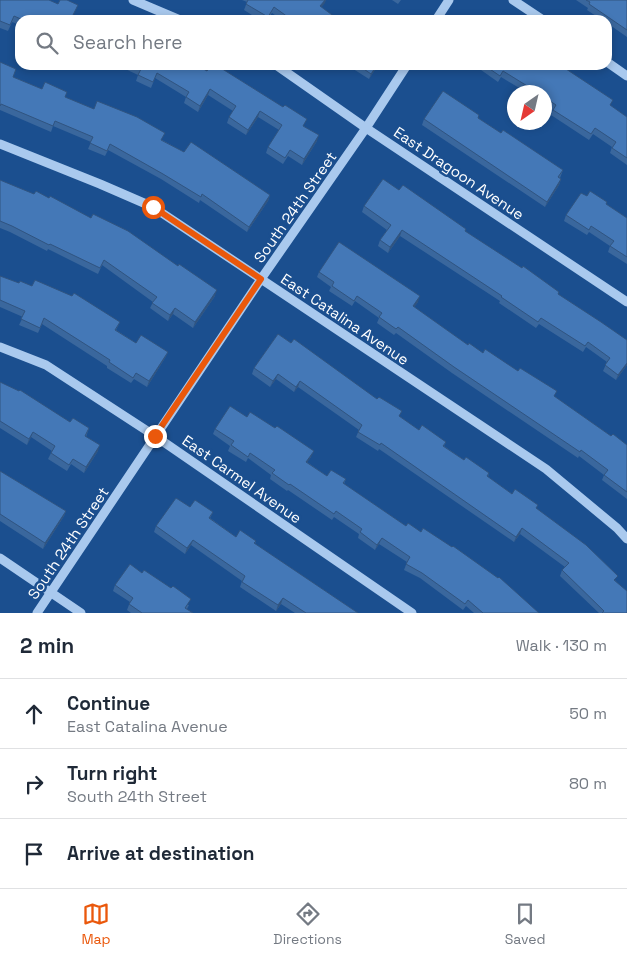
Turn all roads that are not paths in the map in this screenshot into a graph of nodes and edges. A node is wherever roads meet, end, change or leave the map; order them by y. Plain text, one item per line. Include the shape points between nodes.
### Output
1 (133, 0) edge
2 (449, 0) edge
3 (513, 0) edge
4 (168, 15) edge
5 (439, 15) edge
6 (536, 15) edge
7 (612, 66) edge
8 (283, 70) edge
9 (404, 70) edge
10 (627, 76) edge
11 (366, 128) junction
12 (0, 144) edge
13 (261, 279) junction
14 (627, 302) edge
15 (0, 346) edge
16 (155, 436) junction
17 (627, 538) edge
18 (0, 558) edge
19 (51, 593) junction
20 (37, 613) edge
21 (81, 613) edge
22 (412, 613) edge

1 - 4 street
2 - 5 street
3 - 6 street
7 - 10 street
8 - 11 street, East Dragoon Avenue
9 - 11 street, South 24th Street
11 - 13 street, South 24th Street
11 - 14 street, East Dragoon Avenue
12 - 13 street, East Catalina Avenue via 153,207
13 - 16 street, South 24th Street
13 - 17 street, East Catalina Avenue via 546,469
15 - 16 street, East Carmel Avenue via 46,366
16 - 19 street, South 24th Street
16 - 22 street, East Carmel Avenue
18 - 19 street
19 - 20 street, South 24th Street
19 - 21 street

